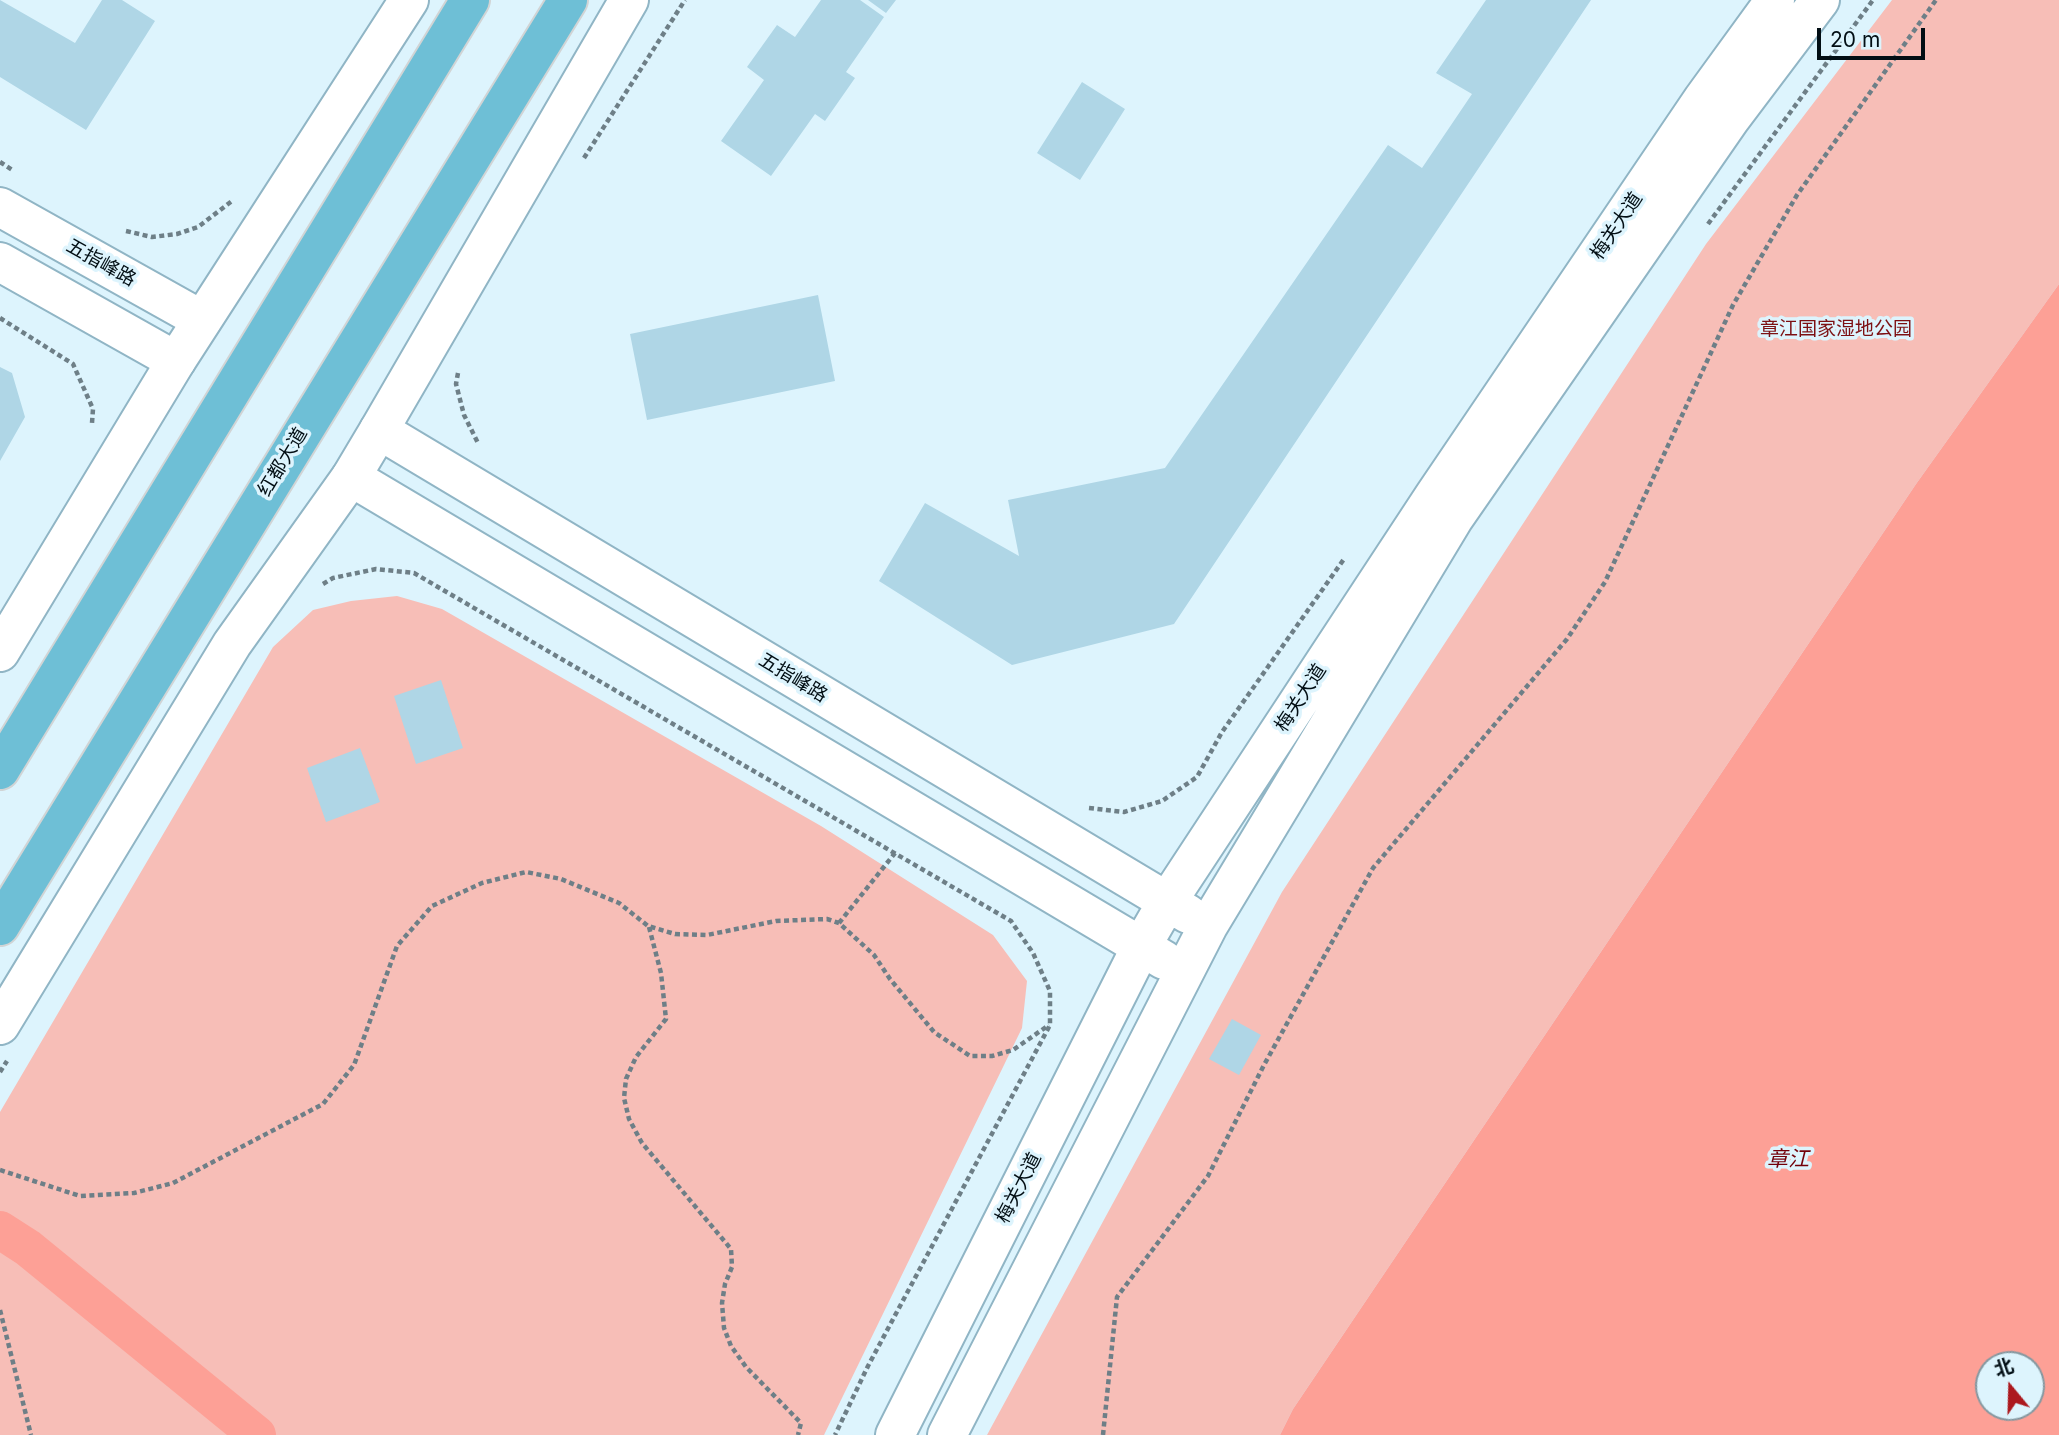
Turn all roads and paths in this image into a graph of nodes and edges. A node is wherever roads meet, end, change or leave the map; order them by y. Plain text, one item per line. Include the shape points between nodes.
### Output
1 (409, 0) edge
2 (470, 0) edge
3 (568, 0) edge
4 (629, 0) edge
5 (684, 0) edge
6 (1775, 0) edge
7 (1820, 0) edge
8 (1873, 0) edge
9 (1936, 0) edge
10 (0, 162) edge
11 (580, 164) dead end
12 (23, 175) dead end
13 (239, 195) dead end
14 (0, 207) edge
15 (113, 229) dead end
16 (1701, 232) dead end
17 (0, 262) edge
18 (0, 318) edge
19 (202, 320) junction
20 (176, 361) junction
21 (460, 363) dead end
22 (379, 430) junction
23 (92, 432) dead end
24 (484, 447) dead end
25 (351, 477) junction
26 (1350, 549) dead end
27 (322, 585) dead end
28 (0, 652) edge
29 (0, 770) edge
30 (1080, 804) dead end
31 (895, 853) junction
32 (1167, 902) junction
33 (839, 923) junction
34 (0, 926) edge
35 (648, 926) junction
36 (1208, 926) junction
37 (1141, 947) junction
38 (1184, 972) junction
39 (0, 1025) edge
40 (1050, 1025) junction
41 (0, 1170) edge
42 (0, 1310) edge
43 (31, 1435) edge
44 (798, 1435) edge
45 (835, 1435) edge
46 (895, 1435) edge
47 (947, 1435) edge
48 (1102, 1435) edge

1 - 19 main road
2 - 29 main road
3 - 34 main road, 红都大道
4 - 22 main road
5 - 11 path
6 - 32 main road, 梅关大道 via 1434,496
7 - 36 main road, 梅关大道 via 1731,118 1454,518
8 - 16 path
9 - 48 path via 1797,195 1733,305 1605,582 1567,639 1373,867 1208,1176 1117,1297
10 - 12 path
13 - 15 path via 198,227 177,234 152,237
14 - 19 main road, 五指峰路
17 - 20 main road
18 - 23 path via 72,364 93,409
19 - 20 main road
20 - 28 main road
21 - 24 path via 456,384 464,415 475,440
22 - 25 main road
22 - 32 main road, 五指峰路
25 - 37 main road
25 - 39 main road via 232,644
26 - 30 path via 1222,732 1197,776 1162,801 1124,812
27 - 31 path via 333,578 376,569 414,573
31 - 33 path
31 - 40 path via 1011,921 1033,953 1050,991
32 - 36 main road, 五指峰路
32 - 37 main road, 梅关大道
33 - 35 path via 827,919 776,921 707,935 675,934
33 - 40 path via 874,955 934,1032 970,1056 1013,1050
35 - 41 path via 619,903 561,879 526,872 482,883 432,906 397,946 354,1065 323,1104 173,1183 134,1193 80,1196
35 - 44 path via 661,972 666,1019 636,1057 626,1079 629,1119 642,1143 731,1249 732,1267 722,1303 724,1328 746,1367 802,1423
36 - 38 main road, 梅关大道
37 - 38 main road
37 - 46 main road, 梅关大道
38 - 47 main road, 梅关大道
40 - 45 path
42 - 43 path

